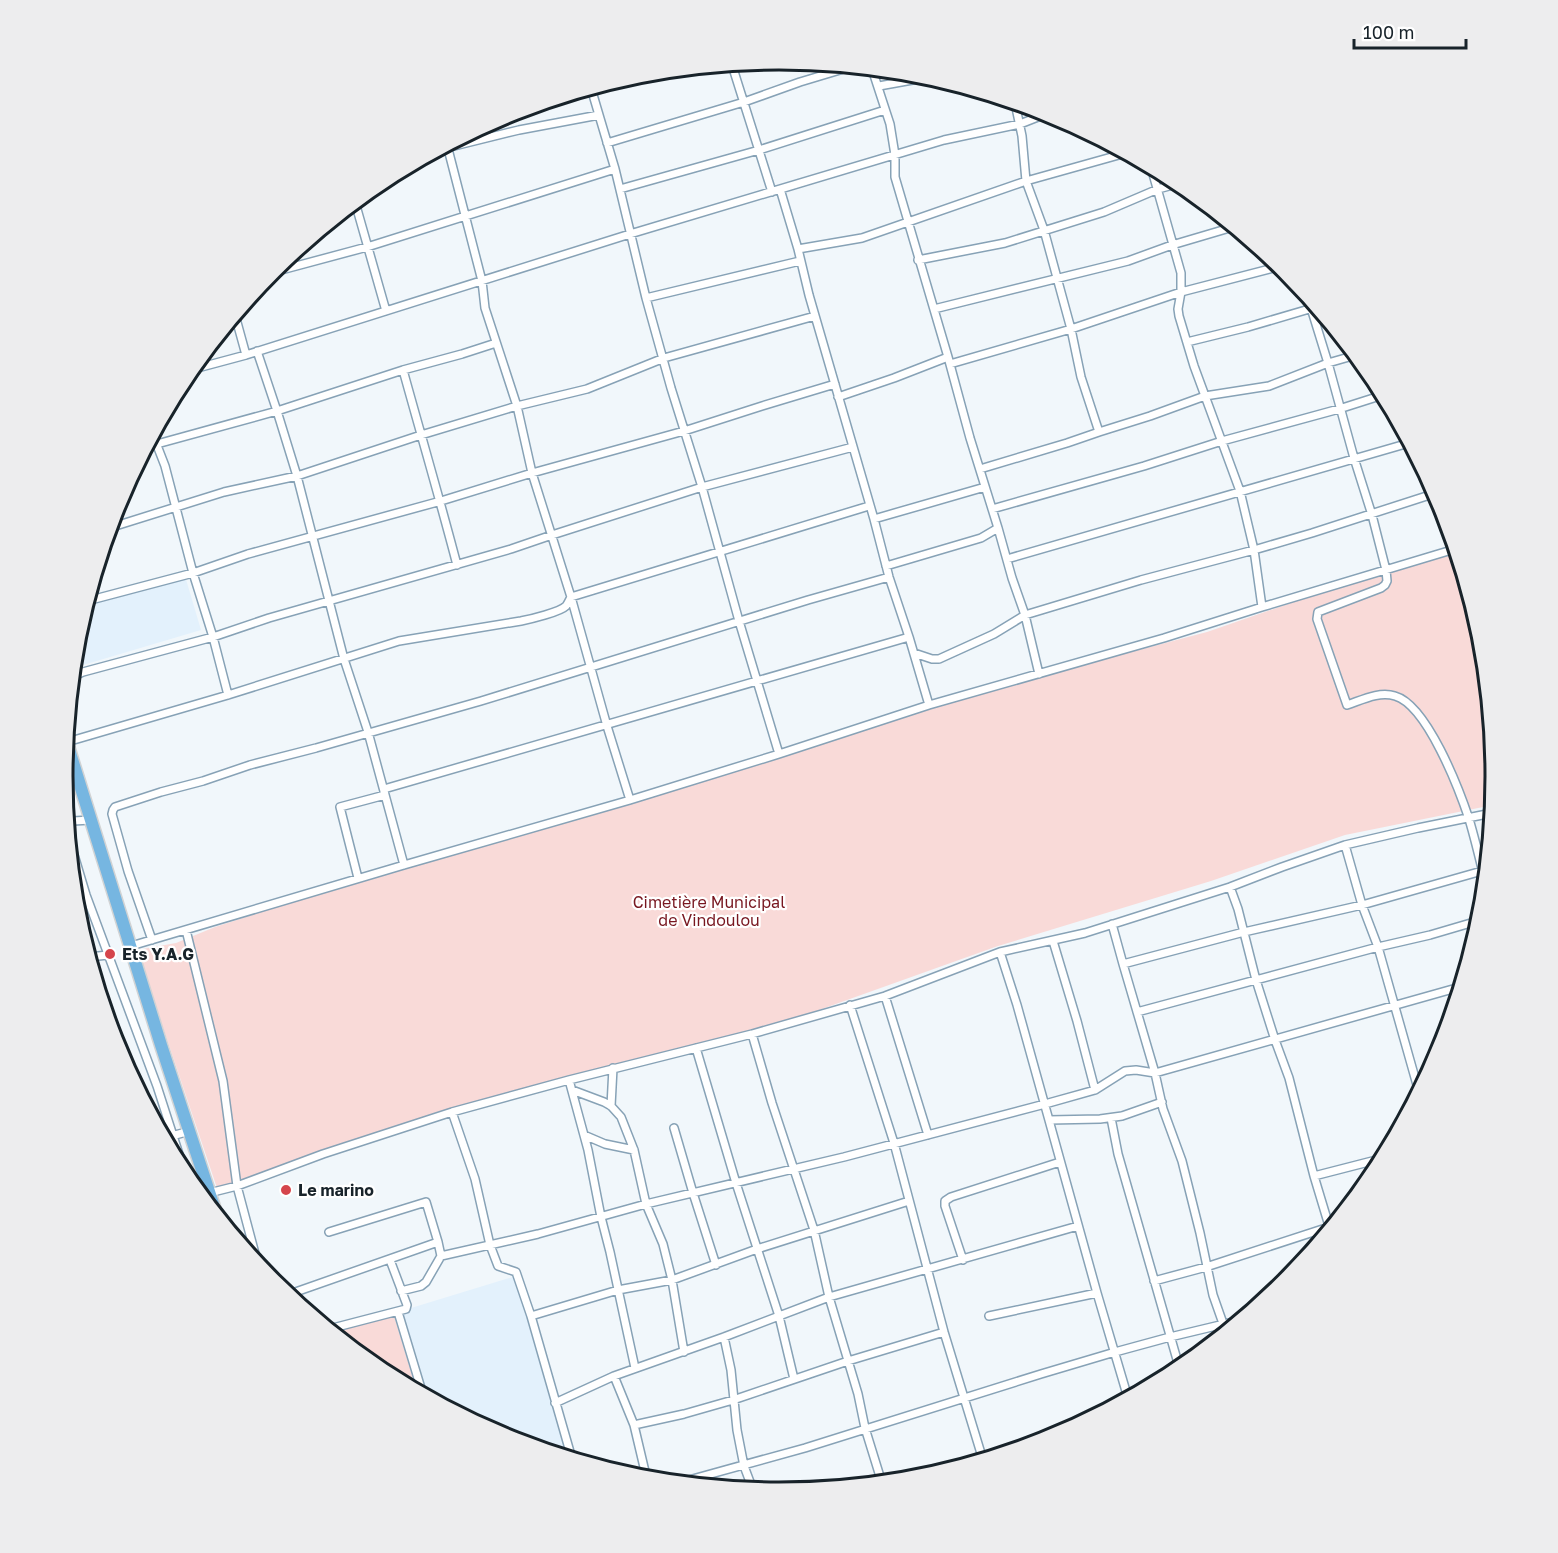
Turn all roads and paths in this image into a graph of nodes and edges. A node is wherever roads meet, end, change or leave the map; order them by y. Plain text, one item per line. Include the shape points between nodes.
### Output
1 (734, 72) edge
2 (831, 73) edge
3 (876, 78) edge
4 (902, 82) edge
5 (879, 86) junction
6 (593, 96) edge
7 (744, 102) junction
8 (885, 110) junction
9 (1017, 112) edge
10 (599, 115) junction
11 (1034, 118) edge
12 (1020, 124) junction
13 (470, 141) edge
14 (607, 143) junction
15 (759, 150) junction
16 (449, 153) edge
17 (895, 155) junction
18 (1115, 156) edge
19 (615, 169) junction
20 (1155, 179) edge
21 (1026, 181) junction
22 (1167, 187) edge
23 (620, 189) junction
24 (780, 189) junction
25 (1158, 189) junction
26 (772, 192) junction
27 (357, 210) edge
28 (465, 215) junction
29 (908, 222) junction
30 (1225, 229) edge
31 (1044, 230) junction
32 (630, 234) junction
33 (1172, 245) junction
34 (367, 247) junction
35 (798, 249) junction
36 (918, 260) junction
37 (801, 261) junction
38 (290, 268) edge
39 (1269, 269) edge
40 (1057, 278) junction
41 (482, 281) junction
42 (1182, 292) junction
43 (646, 298) junction
44 (934, 309) junction
45 (1308, 309) edge
46 (386, 311) junction
47 (815, 316) junction
48 (1316, 318) edge
49 (237, 324) edge
50 (1071, 329) junction
51 (1187, 342) junction
52 (496, 343) junction
53 (257, 351) junction
54 (246, 355) junction
55 (664, 358) junction
56 (1347, 358) edge
57 (949, 361) junction
58 (1328, 363) junction
59 (205, 366) edge
60 (403, 370) junction
61 (835, 384) junction
62 (1205, 396) junction
63 (838, 397) junction
64 (1374, 398) edge
65 (517, 406) junction
66 (1339, 409) junction
67 (277, 411) junction
68 (684, 431) junction
69 (1099, 432) junction
70 (421, 435) junction
71 (1222, 441) junction
72 (156, 445) joint
73 (1402, 445) edge
74 (853, 447) junction
75 (1354, 458) junction
76 (980, 469) junction
77 (532, 473) junction
78 (297, 476) junction
79 (702, 487) junction
80 (985, 487) junction
81 (1240, 491) junction
82 (1427, 496) edge
83 (441, 501) junction
84 (869, 506) junction
85 (176, 507) junction
86 (992, 509) junction
87 (1372, 515) junction
88 (874, 519) junction
89 (120, 525) edge
90 (999, 528) junction
91 (552, 535) junction
92 (313, 536) junction
93 (1254, 550) junction
94 (721, 551) junction
95 (1448, 551) edge
96 (1007, 559) junction
97 (457, 565) junction
98 (886, 566) junction
99 (1386, 570) junction
100 (193, 573) junction
101 (889, 577) junction
102 (571, 597) junction
103 (96, 599) edge
104 (328, 601) junction
105 (1263, 606) junction
106 (1025, 615) junction
107 (739, 621) junction
108 (213, 637) junction
109 (909, 637) junction
110 (914, 653) junction
111 (344, 658) junction
112 (590, 666) junction
113 (81, 673) edge
114 (1039, 674) junction
115 (757, 680) junction
116 (228, 694) junction
117 (929, 705) junction
118 (607, 726) junction
119 (368, 732) junction
120 (75, 738) edge
121 (779, 754) junction
122 (73, 773) edge
123 (385, 792) junction
124 (630, 800) junction
125 (1483, 815) edge
126 (1468, 818) junction
127 (91, 820) junction
128 (75, 821) edge
129 (1345, 845) junction
130 (1480, 862) edge
131 (404, 865) junction
132 (1478, 872) edge
133 (80, 875) edge
134 (358, 878) junction
135 (1230, 887) junction
136 (86, 895) joint
137 (1362, 905) junction
138 (1112, 924) junction
139 (1469, 924) edge
140 (186, 930) junction
141 (1244, 932) junction
142 (152, 940) junction
143 (1053, 941) junction
144 (131, 946) junction
145 (1378, 947) junction
146 (1000, 952) junction
147 (108, 955) junction
148 (96, 956) edge
149 (1123, 964) junction
150 (1256, 980) junction
151 (1452, 989) edge
152 (885, 996) junction
153 (850, 1005) junction
154 (1394, 1006) junction
155 (1137, 1012) junction
156 (752, 1034) junction
157 (1275, 1040) junction
158 (696, 1048) junction
159 (613, 1068) junction
160 (1155, 1073) junction
161 (569, 1080) junction
162 (1416, 1081) edge
163 (572, 1090) junction
164 (1095, 1090) junction
165 (1162, 1102) junction
166 (1045, 1104) junction
167 (611, 1106) junction
168 (452, 1112) junction
169 (1111, 1118) junction
170 (1049, 1120) junction
171 (165, 1123) edge
172 (674, 1128) dead end
173 (190, 1131) junction
174 (584, 1135) junction
175 (928, 1135) junction
176 (172, 1136) edge
177 (894, 1143) junction
178 (634, 1150) junction
179 (1371, 1161) edge
180 (1060, 1162) junction
181 (794, 1168) junction
182 (1314, 1176) junction
183 (736, 1183) junction
184 (237, 1186) junction
185 (209, 1192) edge
186 (209, 1193) edge
187 (693, 1193) junction
188 (909, 1201) junction
189 (646, 1204) junction
190 (601, 1217) junction
191 (1328, 1219) edge
192 (1078, 1226) junction
193 (814, 1230) junction
194 (1319, 1231) edge
195 (329, 1232) dead end
196 (438, 1242) junction
197 (490, 1245) junction
198 (253, 1247) edge
199 (757, 1249) junction
200 (441, 1256) junction
201 (390, 1260) junction
202 (963, 1260) junction
203 (716, 1264) junction
204 (1206, 1267) junction
205 (928, 1270) junction
206 (672, 1280) junction
207 (1154, 1281) junction
208 (618, 1290) junction
209 (401, 1291) junction
210 (297, 1292) edge
211 (1097, 1293) junction
212 (829, 1297) junction
213 (398, 1312) junction
214 (531, 1316) junction
215 (779, 1316) junction
216 (989, 1316) dead end
217 (1223, 1325) edge
218 (337, 1327) edge
219 (1217, 1330) edge
220 (944, 1332) junction
221 (724, 1337) junction
222 (1170, 1337) junction
223 (684, 1352) junction
224 (1115, 1352) junction
225 (1177, 1360) edge
226 (848, 1361) junction
227 (635, 1368) junction
228 (614, 1376) junction
229 (794, 1379) junction
230 (420, 1384) edge
231 (1126, 1391) edge
232 (964, 1398) junction
233 (733, 1400) junction
234 (555, 1403) junction
235 (634, 1425) junction
236 (865, 1428) junction
237 (569, 1450) edge
238 (981, 1452) edge
239 (744, 1466) junction
240 (645, 1470) edge
241 (879, 1475) edge
242 (700, 1477) edge
243 (750, 1481) edge

1 - 7 street
2 - 7 street
3 - 5 street
4 - 5 street
5 - 8 street
6 - 10 street
7 - 14 street
7 - 15 street
8 - 15 street
8 - 17 street
9 - 12 street
10 - 13 street
10 - 14 street
11 - 12 street
12 - 17 street
12 - 21 street
14 - 19 street
15 - 23 street
15 - 26 street
16 - 28 street
17 - 24 street
17 - 29 street via 895,177
18 - 21 street
19 - 23 street
19 - 28 street
20 - 25 street
21 - 29 street
21 - 31 street
22 - 25 street
23 - 32 street
24 - 26 street
24 - 35 street
25 - 31 street via 1104,212
25 - 33 street
26 - 32 street
27 - 34 street
28 - 34 street
28 - 41 street
29 - 35 street via 862,238
29 - 36 street
30 - 33 street
31 - 36 street via 1005,243
31 - 40 street
32 - 41 street
32 - 43 street
33 - 40 street via 1128,261
33 - 42 street
34 - 38 street
34 - 46 street
35 - 37 street
36 - 44 street
37 - 43 street
37 - 47 street
39 - 42 street
40 - 44 street
40 - 50 street
41 - 46 street
41 - 52 street via 485,308
42 - 50 street
42 - 51 street via 1178,309
43 - 55 street
44 - 57 street
45 - 51 street
46 - 53 street
47 - 55 street
47 - 61 street
48 - 58 street
49 - 54 street
50 - 57 street
50 - 69 street
51 - 62 street
52 - 60 street
52 - 65 street
53 - 54 street
53 - 67 street
54 - 59 street
55 - 65 street via 587,389
55 - 68 street
56 - 58 street
57 - 63 street
57 - 76 street
58 - 62 street via 1269,386
58 - 66 street
60 - 67 street
60 - 70 street
61 - 63 street
61 - 68 street
62 - 69 street
62 - 71 street
63 - 74 street
64 - 66 street
65 - 70 street
65 - 77 street
66 - 71 street
66 - 75 street
67 - 72 street
67 - 78 street
68 - 77 street
68 - 79 street
69 - 76 street
70 - 78 street
70 - 83 street
71 - 81 street
71 - 86 street
72 - 85 street
73 - 75 street
74 - 79 street
74 - 84 street
75 - 81 street
75 - 87 street
76 - 80 street
77 - 83 street
77 - 91 street
78 - 85 street
78 - 92 street
79 - 91 street
79 - 94 street
80 - 86 street
80 - 88 street
81 - 93 street
81 - 96 street
82 - 87 street
83 - 92 street
83 - 97 street
84 - 88 street
84 - 94 street
85 - 89 street
85 - 100 street
86 - 90 street
87 - 93 street
87 - 99 street
88 - 98 street
90 - 96 street
90 - 98 street via 981,538
91 - 97 street
91 - 102 street
92 - 100 street
92 - 104 street
93 - 105 street
93 - 106 street
94 - 102 street
94 - 107 street
95 - 99 street
96 - 106 street
97 - 104 street
98 - 101 street
99 - 105 street
99 - 126 street via 1387,581 1381,588 1318,612 1317,619 1347,705 1382,693 1408,702 1442,752
100 - 103 street
100 - 108 street
101 - 107 street
101 - 109 street
102 - 111 street via 562,609 537,617 399,641
102 - 112 street
104 - 108 street
104 - 111 street
105 - 114 street
106 - 110 street via 939,659
106 - 114 street
107 - 112 street
107 - 115 street
108 - 113 street
108 - 116 street
109 - 110 street
109 - 115 street
110 - 117 street
111 - 116 street
111 - 119 street
112 - 118 street
112 - 119 street
114 - 117 street
115 - 118 street
115 - 121 street
116 - 120 street
117 - 121 street
118 - 123 street
118 - 124 street
119 - 123 street
119 - 142 street via 115,807 112,814
121 - 124 street
122 - 127 highway
123 - 131 street
123 - 134 street via 340,807
124 - 131 street
125 - 126 street
126 - 129 street
126 - 130 street
127 - 128 street
127 - 144 highway
129 - 135 street
129 - 137 street
131 - 134 street
132 - 137 street
133 - 136 street
134 - 140 street
135 - 138 street
135 - 141 street
136 - 147 street
137 - 141 street
137 - 145 street
138 - 143 street
138 - 149 street
139 - 145 street
140 - 142 street
140 - 184 street via 223,1081
141 - 149 street
141 - 150 street
142 - 144 street
143 - 146 street
143 - 164 street
144 - 173 highway
145 - 150 street
145 - 154 street
146 - 152 street
146 - 166 street
147 - 148 street
147 - 171 street via 156,1086
149 - 155 street
150 - 155 street
150 - 157 street
151 - 154 street
152 - 153 street
152 - 175 street
153 - 156 street
153 - 177 street
154 - 157 street
154 - 162 street
155 - 160 street
156 - 158 street
156 - 181 street
157 - 160 street
157 - 182 street
158 - 159 street
158 - 183 street
159 - 161 street
159 - 167 street
160 - 164 street via 1125,1071
160 - 165 street
161 - 163 street
161 - 168 street
163 - 167 street
163 - 174 street
164 - 166 street
165 - 169 street
165 - 204 street via 1182,1161
166 - 170 street
166 - 175 street
167 - 178 street via 621,1117
168 - 184 street
168 - 197 street via 476,1179
169 - 170 street
169 - 207 street
170 - 180 street
172 - 187 street
173 - 176 street
173 - 185 highway
174 - 178 street
174 - 190 street
175 - 177 street
177 - 181 street
177 - 188 street
178 - 189 street
179 - 182 street
180 - 192 street
180 - 202 street via 945,1202
181 - 183 street
181 - 193 street
182 - 191 street
183 - 187 street
183 - 199 street
184 - 186 street
184 - 198 street
187 - 189 street
187 - 203 street
188 - 193 street
188 - 205 street
189 - 190 street
189 - 206 street via 663,1244
190 - 197 street
190 - 208 street
192 - 202 street
192 - 211 street
193 - 199 street
193 - 212 street
194 - 204 street
195 - 196 street via 426,1202
196 - 200 street
196 - 201 street
197 - 200 street
197 - 214 street via 498,1266 516,1272
199 - 203 street
199 - 215 street
200 - 209 street via 426,1282
201 - 209 street
201 - 210 street
202 - 205 street
203 - 206 street
204 - 207 street
204 - 217 street
205 - 212 street
205 - 220 street
206 - 208 street
206 - 223 street
207 - 222 street
208 - 214 street
208 - 227 street
209 - 213 street via 407,1308
211 - 216 street
211 - 224 street
212 - 215 street
212 - 226 street
213 - 218 street
213 - 230 street
214 - 234 street
215 - 221 street
215 - 229 street
219 - 222 street
220 - 226 street
220 - 232 street
221 - 223 street
221 - 233 street
222 - 224 street
222 - 225 street
223 - 227 street
224 - 231 street
224 - 232 street
226 - 229 street
226 - 236 street
227 - 228 street
228 - 234 street
228 - 235 street
229 - 233 street
232 - 236 street
232 - 238 street
233 - 235 street
233 - 239 street
234 - 237 street
235 - 240 street
236 - 239 street
236 - 241 street
239 - 242 street
239 - 243 street

